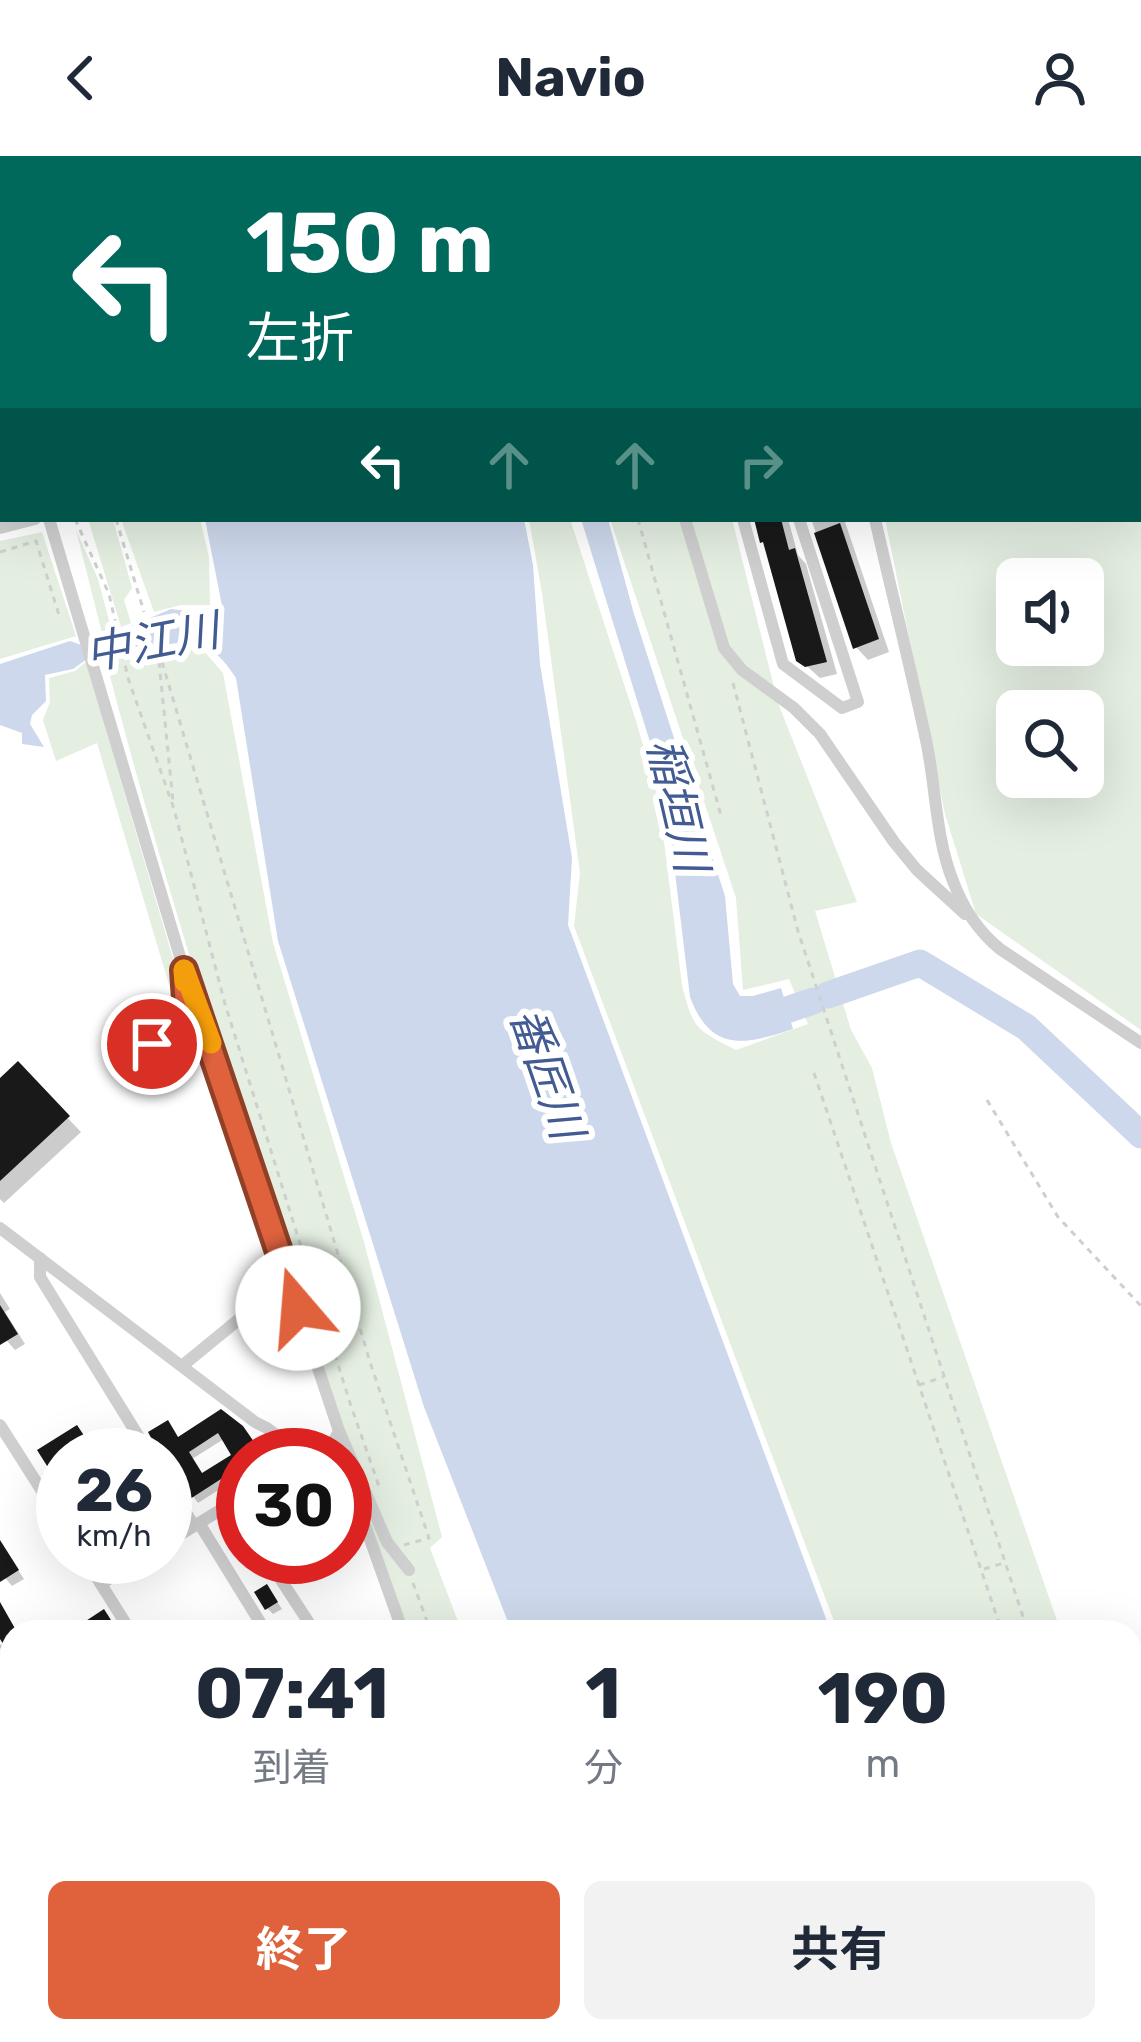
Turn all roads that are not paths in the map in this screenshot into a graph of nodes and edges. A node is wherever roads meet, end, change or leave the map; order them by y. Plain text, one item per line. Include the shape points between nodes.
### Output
1 (50, 522) edge
2 (686, 522) edge
3 (743, 522) edge
4 (800, 522) edge
5 (876, 522) edge
6 (973, 920) junction
7 (184, 970) junction
8 (1141, 1043) edge
9 (152, 1044) dead end
10 (0, 1228) edge
11 (40, 1258) junction
12 (243, 1316) dead end
13 (182, 1366) junction
14 (0, 1425) edge
15 (133, 1428) edge
16 (266, 1428) edge
17 (338, 1428) edge
18 (36, 1479) edge
19 (372, 1508) edge
20 (216, 1512) edge
21 (192, 1517) edge
22 (197, 1524) junction
23 (192, 1527) edge
24 (372, 1545) edge
25 (409, 1570) road end
26 (101, 1584) edge
27 (284, 1584) edge
28 (124, 1620) edge
29 (258, 1620) edge
30 (307, 1620) edge
31 (399, 1620) edge

1 - 7 street
2 - 6 street via 724,648 820,734 917,870
3 - 4 street via 783,664 842,708 858,703
5 - 6 street via 944,852
6 - 8 street via 1000,949
7 - 9 street via 187,1014
7 - 17 street
10 - 11 street
11 - 13 street
11 - 15 street via 40,1277
12 - 13 street
13 - 16 street
14 - 18 street
19 - 25 street
20 - 22 street
21 - 22 street
22 - 23 street
22 - 29 street
24 - 31 street
26 - 28 street
27 - 30 street

